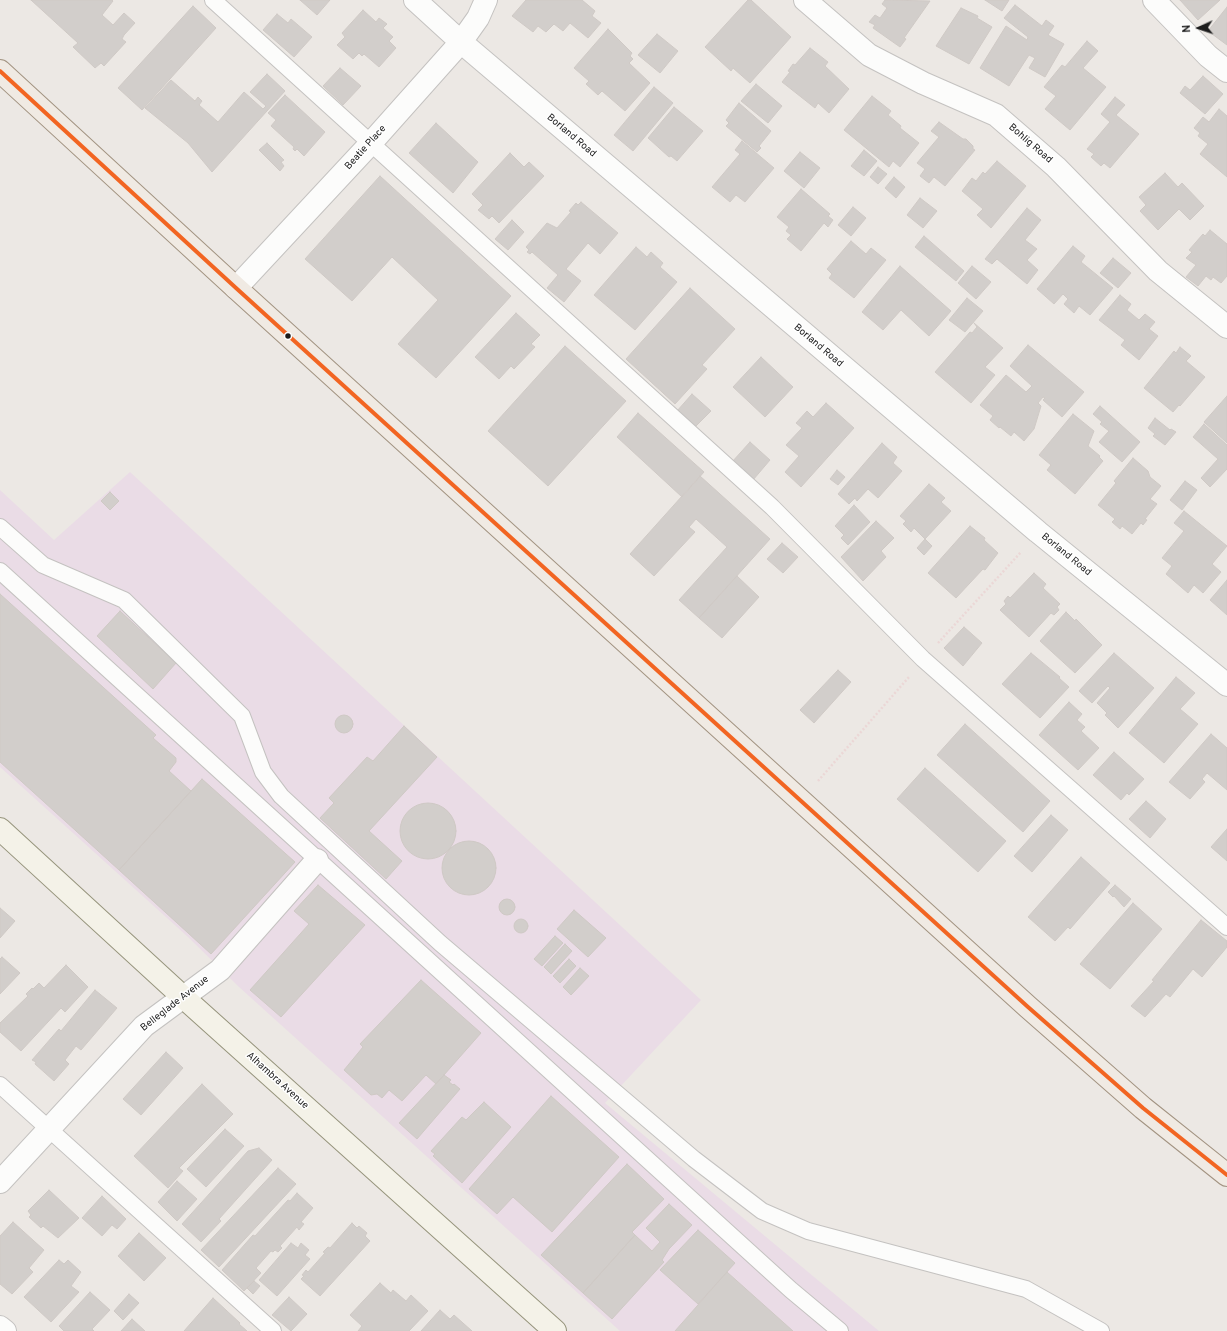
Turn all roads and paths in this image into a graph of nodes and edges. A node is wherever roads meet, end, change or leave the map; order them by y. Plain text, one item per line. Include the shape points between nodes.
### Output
1 (213, 0) edge
2 (415, 0) edge
3 (486, 0) edge
4 (805, 0) edge
5 (1154, 0) edge
6 (461, 42) junction
7 (0, 71) edge
8 (1227, 71) edge
9 (371, 143) junction
10 (236, 288) junction
11 (1227, 327) edge
12 (0, 527) edge
13 (1038, 532) junction
14 (0, 571) edge
15 (924, 659) junction
16 (1227, 685) edge
17 (901, 688) dead end
18 (800, 801) junction
19 (0, 829) edge
20 (316, 860) junction
21 (1227, 927) edge
22 (183, 997) junction
23 (0, 1085) edge
24 (50, 1130) junction
25 (1227, 1175) edge
26 (0, 1182) edge
27 (0, 1327) edge
28 (5, 1331) edge
29 (273, 1331) edge
30 (556, 1331) edge
31 (840, 1331) edge
32 (1101, 1331) edge

1 - 9 lane
2 - 6 street, Borland Road
3 - 6 street, Beatie Place via 478,18
4 - 11 street, Bohlig Road via 869,56 923,84 996,115 1056,167 1158,271
5 - 8 street via 1208,56
6 - 9 street, Beatie Place
6 - 13 street, Borland Road
7 - 10 main road
9 - 10 street, Beatie Place
9 - 15 lane via 772,507
10 - 18 main road
12 - 32 lane via 43,565 124,600 242,716 263,772 281,796 440,944 677,1145 762,1211 808,1231 1026,1290
13 - 15 path
13 - 16 street, Borland Road
14 - 20 lane
15 - 21 lane
17 - 18 path
18 - 25 main road via 1033,1012 1143,1108
19 - 22 main road, Alhambra Avenue
20 - 22 street, Belleglade Avenue via 220,970
20 - 31 lane via 779,1279
22 - 24 street, Belleglade Avenue via 144,1026
22 - 30 main road, Alhambra Avenue
23 - 24 lane
24 - 26 street, Belleglade Avenue
24 - 29 lane
27 - 28 street

